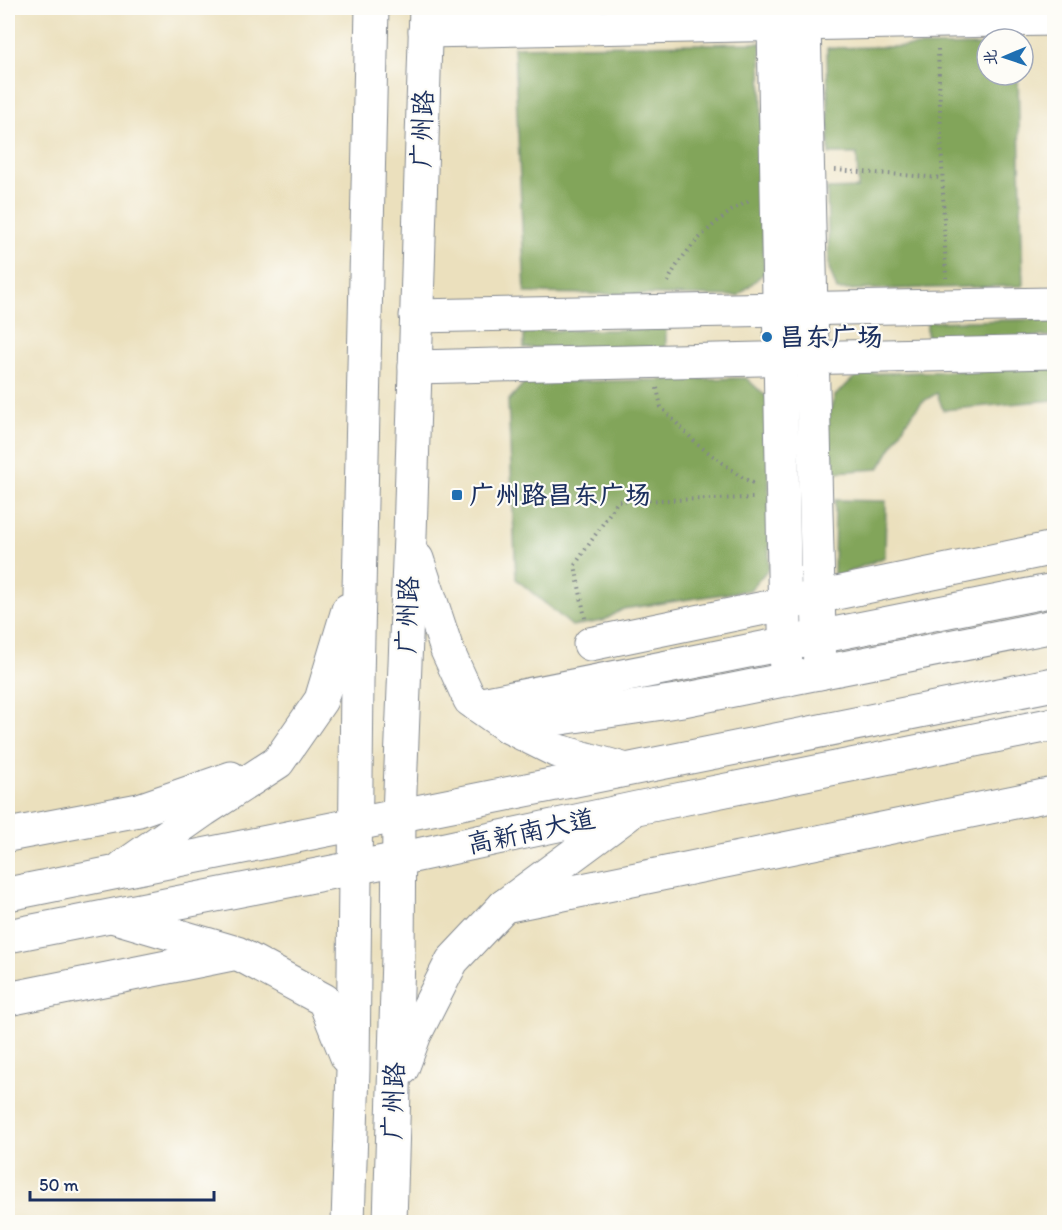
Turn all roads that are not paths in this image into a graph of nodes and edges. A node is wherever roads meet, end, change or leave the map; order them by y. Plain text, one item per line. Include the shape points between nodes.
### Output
1 (372, 8) edge
2 (425, 19) edge
3 (1054, 19) edge
4 (789, 24) junction
5 (1054, 304) edge
6 (795, 309) junction
7 (416, 316) junction
8 (1054, 352) edge
9 (812, 357) junction
10 (780, 358) junction
11 (415, 367) junction
12 (410, 536) junction
13 (1054, 548) edge
14 (360, 571) junction
15 (1054, 590) edge
16 (818, 597) junction
17 (785, 604) junction
18 (1054, 626) edge
19 (819, 637) junction
20 (590, 644) road end
21 (786, 644) junction
22 (820, 673) junction
23 (786, 680) junction
24 (1054, 684) edge
25 (477, 705) junction
26 (1054, 724) edge
27 (507, 726) junction
28 (278, 762) junction
29 (627, 771) junction
30 (1054, 794) edge
31 (637, 808) junction
32 (399, 816) junction
33 (356, 825) junction
34 (8, 835) edge
35 (399, 859) junction
36 (355, 867) junction
37 (113, 873) junction
38 (8, 894) edge
39 (504, 906) junction
40 (110, 915) junction
41 (8, 936) edge
42 (237, 953) junction
43 (8, 999) edge
44 (353, 1070) junction
45 (393, 1093) junction
46 (348, 1222) edge
47 (390, 1222) edge

1 - 14 main road, 广州路
2 - 4 main road
2 - 7 main road, 广州路
3 - 4 main road
4 - 6 main road via 807,168
4 - 6 main road via 777,194
5 - 6 main road
6 - 7 main road
6 - 9 main road
6 - 10 main road
7 - 11 main road, 广州路
8 - 9 main road
9 - 10 main road
9 - 16 main road
10 - 11 main road
10 - 17 main road
11 - 12 main road, 广州路
12 - 25 main road via 447,650 470,700
12 - 32 main road, 广州路
13 - 16 main road
14 - 28 main road via 321,700
14 - 33 main road, 广州路
15 - 19 main road
16 - 17 main road
16 - 19 main road
17 - 20 main road
17 - 21 main road
18 - 22 main road
19 - 21 main road
19 - 22 main road
21 - 23 main road
21 - 25 main road
22 - 23 main road
23 - 27 main road
24 - 29 main road, 高新南大道
25 - 27 main road
26 - 31 main road, 高新南大道
27 - 29 main road via 555,750
28 - 34 main road via 139,810
28 - 37 main road
29 - 32 main road, 高新南大道
30 - 39 main road
31 - 35 main road, 高新南大道
31 - 39 main road
32 - 33 main road, 高新南大道
32 - 35 main road, 广州路
33 - 36 main road, 广州路
33 - 37 main road, 高新南大道
35 - 36 main road, 高新南大道
35 - 45 main road, 广州路
36 - 40 main road, 高新南大道
36 - 44 main road, 广州路
37 - 38 main road, 高新南大道
39 - 45 main road via 452,961 415,1034
40 - 41 main road, 高新南大道
40 - 42 main road
42 - 43 main road
42 - 44 main road via 324,1000
44 - 46 main road, 广州路
45 - 47 main road, 广州路

